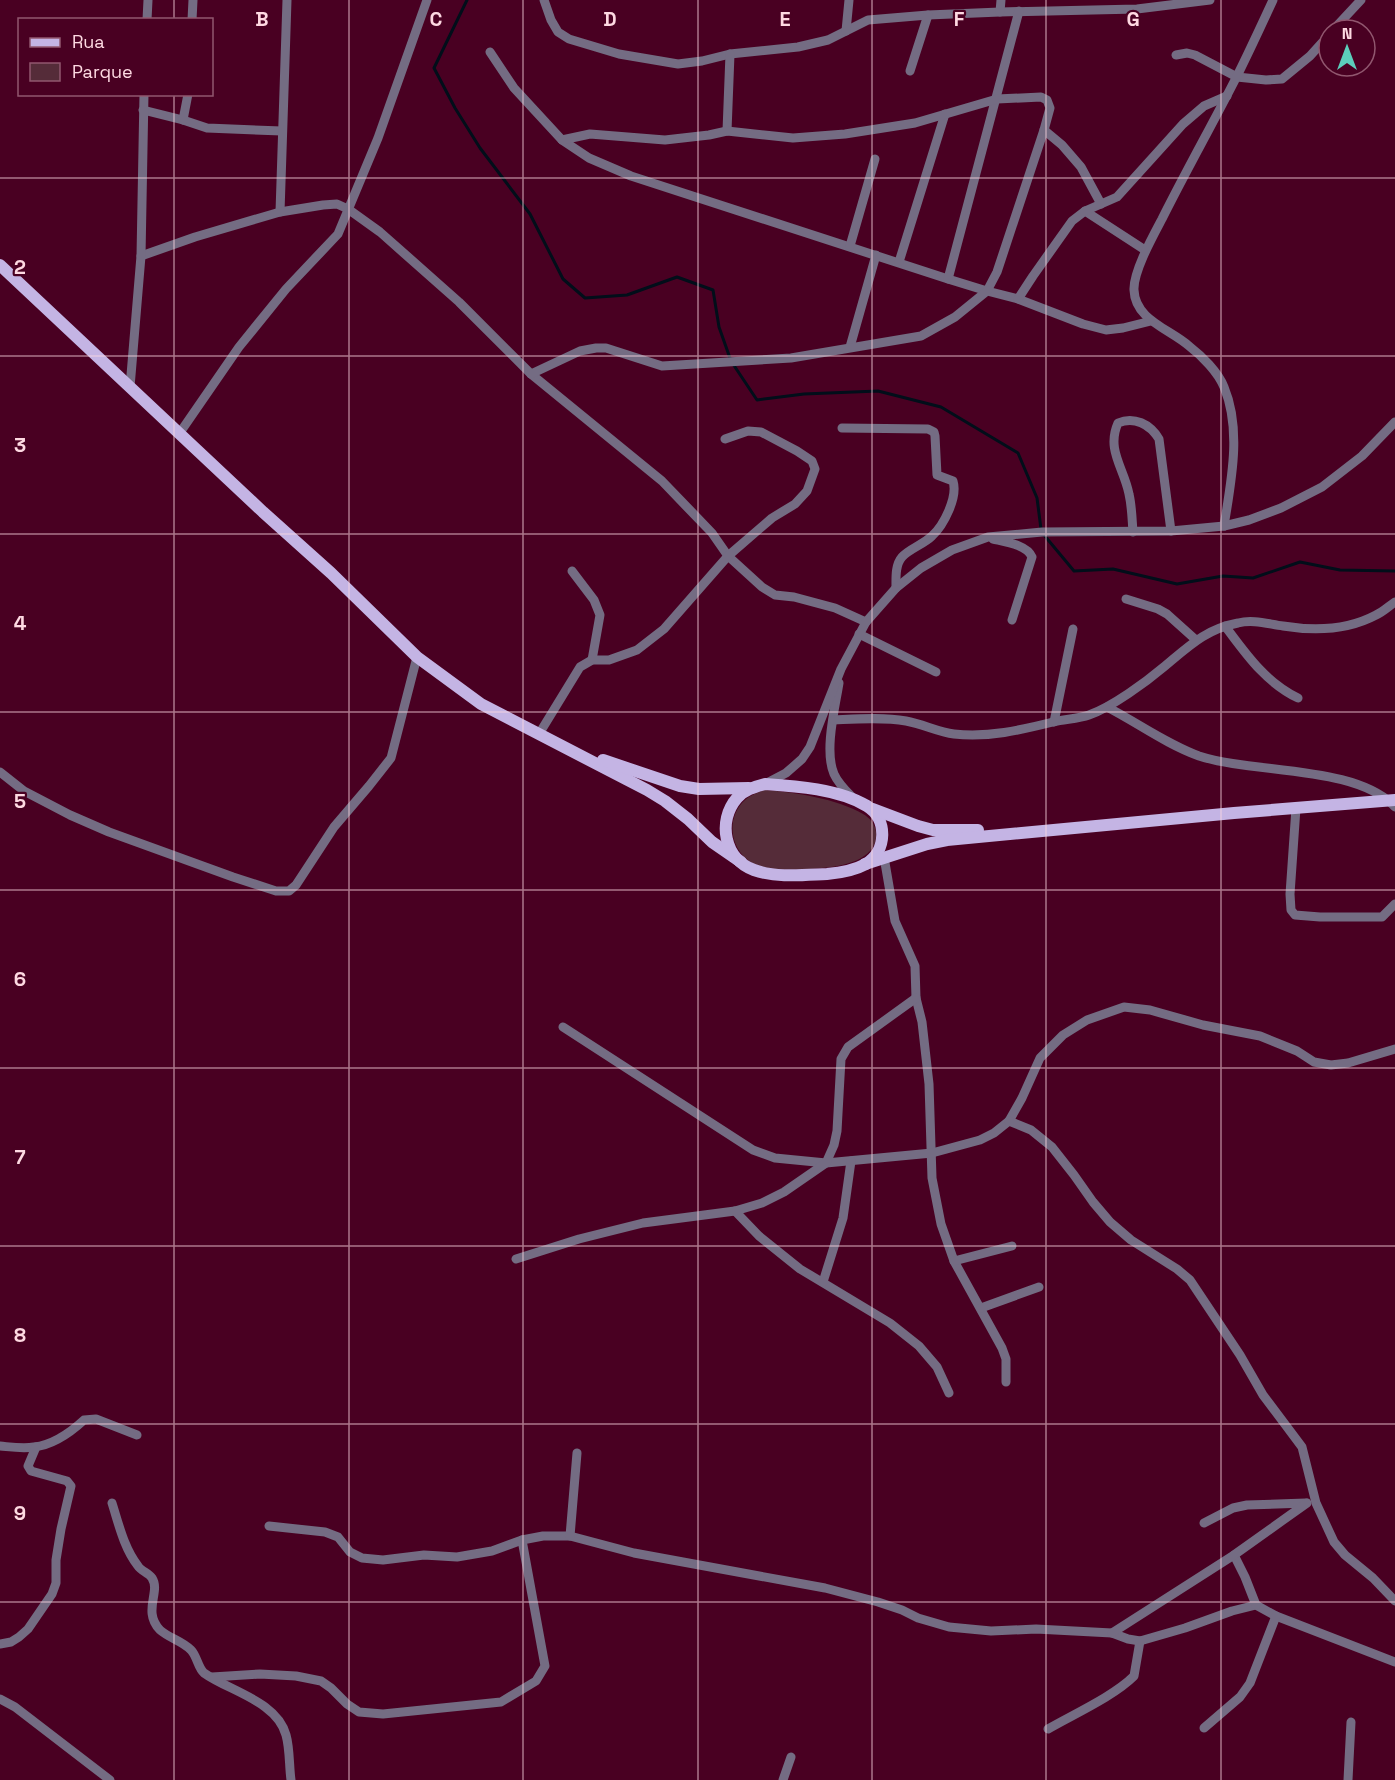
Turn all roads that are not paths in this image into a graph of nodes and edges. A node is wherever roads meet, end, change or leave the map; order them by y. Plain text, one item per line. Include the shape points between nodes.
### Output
1 (148, 0) edge
2 (193, 0) edge
3 (287, 0) edge
4 (428, 0) edge
5 (544, 0) edge
6 (849, 0) edge
7 (1001, 0) edge
8 (1210, 0) edge
9 (1272, 0) edge
10 (1361, 0) edge
11 (1019, 11) junction
12 (1000, 12) junction
13 (928, 15) junction
14 (147, 18) edge
15 (192, 18) edge
16 (1345, 18) edge
17 (846, 31) junction
18 (1317, 48) edge
19 (490, 52) dead end
20 (730, 54) junction
21 (1176, 56) dead end
22 (910, 71) dead end
23 (1237, 77) junction
24 (144, 96) edge
25 (188, 96) edge
26 (1227, 96) junction
27 (997, 99) junction
28 (143, 110) junction
29 (945, 114) junction
30 (183, 120) junction
31 (1044, 130) junction
32 (282, 131) junction
33 (727, 131) junction
34 (562, 140) junction
35 (875, 159) dead end
36 (1101, 204) junction
37 (348, 209) junction
38 (1085, 211) junction
39 (280, 213) junction
40 (850, 246) junction
41 (1145, 250) junction
42 (876, 255) junction
43 (141, 256) junction
44 (899, 262) junction
45 (0, 265) edge
46 (948, 279) junction
47 (987, 291) junction
48 (1018, 299) junction
49 (1151, 321) junction
50 (850, 347) junction
51 (531, 374) junction
52 (130, 387) junction
53 (1395, 422) edge
54 (842, 428) dead end
55 (1391, 430) edge
56 (179, 434) junction
57 (724, 439) dead end
58 (1224, 526) junction
59 (1171, 531) junction
60 (1133, 532) junction
61 (988, 537) junction
62 (728, 556) junction
63 (572, 571) dead end
64 (896, 588) junction
65 (1126, 599) dead end
66 (1395, 602) edge
67 (1012, 620) dead end
68 (866, 622) junction
69 (1225, 626) junction
70 (1072, 629) dead end
71 (859, 634) junction
72 (1196, 640) junction
73 (417, 657) junction
74 (592, 660) junction
75 (841, 669) junction
76 (936, 672) dead end
77 (1298, 698) dead end
78 (1107, 707) junction
79 (834, 720) junction
80 (1054, 722) junction
81 (539, 734) junction
82 (573, 751) junction
83 (0, 772) edge
84 (765, 784) junction
85 (750, 788) junction
86 (1393, 803) edge
87 (864, 805) junction
88 (1296, 808) junction
89 (1051, 830) junction
90 (884, 857) junction
91 (741, 862) junction
92 (865, 864) junction
93 (1395, 904) edge
94 (916, 998) junction
95 (562, 1027) dead end
96 (1395, 1049) edge
97 (1009, 1121) junction
98 (932, 1153) junction
99 (851, 1161) junction
100 (826, 1163) junction
101 (735, 1211) junction
102 (1012, 1245) dead end
103 (516, 1259) dead end
104 (954, 1261) junction
105 (823, 1282) junction
106 (1039, 1287) dead end
107 (981, 1308) junction
108 (1006, 1382) dead end
109 (949, 1393) dead end
110 (137, 1435) dead end
111 (0, 1446) edge
112 (36, 1447) junction
113 (577, 1453) dead end
114 (112, 1503) dead end
115 (1312, 1503) junction
116 (1204, 1523) dead end
117 (269, 1526) dead end
118 (570, 1536) junction
119 (522, 1540) junction
120 (1234, 1555) junction
121 (1395, 1601) edge
122 (1256, 1605) junction
123 (1276, 1616) junction
124 (1113, 1633) junction
125 (1140, 1641) junction
126 (0, 1644) edge
127 (1395, 1662) edge
128 (212, 1677) junction
129 (0, 1699) edge
130 (1352, 1722) dead end
131 (1204, 1728) dead end
132 (1048, 1729) dead end
133 (791, 1757) dead end
134 (110, 1780) edge
135 (291, 1780) edge
136 (783, 1780) edge
137 (1348, 1780) edge

1 - 14 street
2 - 15 street
3 - 32 street
4 - 37 street
5 - 20 street via 558,32 619,54 678,64
6 - 17 street
7 - 12 street
8 - 11 street via 1137,9
9 - 23 street
10 - 16 street
11 - 12 street
11 - 27 street
12 - 13 street
13 - 17 street via 868,20
13 - 22 street
17 - 20 street via 798,47
18 - 23 street via 1282,79
19 - 34 street via 514,88
20 - 33 street
21 - 23 street via 1195,55
23 - 26 street
24 - 28 street
25 - 30 street
26 - 36 street via 1204,106 1183,124 1117,197
26 - 41 street
27 - 29 street
27 - 31 street via 1047,100 1050,108
27 - 46 street
28 - 30 street
28 - 43 street
29 - 33 street via 844,135 793,138
29 - 44 street
30 - 32 street via 207,128
31 - 36 street via 1081,167
31 - 47 street via 997,272
32 - 39 street
33 - 34 street via 665,140 590,135
34 - 40 street via 589,158 631,176
35 - 40 street
36 - 38 street
37 - 39 street via 337,204
37 - 51 street via 459,302
37 - 56 street via 338,234 239,347
38 - 41 street
38 - 48 street via 1072,221
39 - 43 street
40 - 42 street
41 - 49 street via 1134,289 1137,306
42 - 44 street
42 - 50 street
43 - 52 street
44 - 46 street
45 - 52 main road
46 - 47 street
47 - 48 street
47 - 50 street via 955,317 921,336
48 - 49 street via 1106,330
49 - 58 street via 1189,345 1224,385 1234,439
50 - 51 street via 790,358 662,366 596,348 580,351
51 - 62 street via 662,481 712,533
52 - 56 main road
53 - 55 street
54 - 64 street via 934,432 937,475 955,485 944,521 933,536 902,556 897,565
55 - 58 street via 1322,487 1281,508
56 - 73 main road
57 - 62 street via 748,430 760,432 812,461 815,469 807,491 795,504 772,518
58 - 59 street
59 - 60 street
59 - 60 street via 1159,439 1144,423 1125,420 1118,423 1113,434 1118,464 1130,496
60 - 61 street via 1042,532
61 - 64 street via 952,550
61 - 67 street via 1031,552
62 - 68 street via 775,595 835,608
62 - 74 street via 664,629 637,651 609,660
63 - 74 street via 600,615
64 - 68 street
65 - 72 street via 1167,614
66 - 69 street via 1377,615 1344,626 1302,629 1254,621
68 - 71 street
69 - 72 street
69 - 77 street via 1273,683
70 - 80 street
71 - 75 street
71 - 76 street
72 - 78 street
73 - 81 main road via 481,704
73 - 83 street via 391,758 334,827 289,891 243,881 109,832 24,791
74 - 81 street via 580,667
75 - 79 street
75 - 84 street via 810,747 786,773
78 - 80 street via 1088,716
78 - 86 street via 1200,756 1360,784
79 - 80 street via 905,721 952,734 972,735
79 - 87 street via 834,774 843,789
81 - 82 main road
82 - 85 main road via 680,786
82 - 91 main road via 665,801
84 - 85 main road
84 - 87 main road via 829,792
85 - 91 main road via 733,803 725,824 731,851
86 - 88 main road
87 - 89 main road via 933,830
87 - 92 main road via 877,816 883,838 874,858
88 - 89 main road
88 - 93 street via 1290,894 1295,915 1382,917
89 - 90 main road via 947,840
90 - 92 main road
90 - 94 street via 895,921 915,966
91 - 92 main road via 753,870 789,875 837,873
94 - 98 street via 929,1084
94 - 100 street via 848,1047 842,1059 837,1131
95 - 100 street via 753,1150 775,1158
96 - 97 street via 1331,1065 1314,1062 1260,1036 1124,1007 1087,1020 1040,1058
97 - 98 street via 980,1140
97 - 115 street via 1031,1130 1052,1148 1110,1222 1190,1280 1263,1395 1302,1447
98 - 99 street
98 - 104 street via 932,1178 941,1224
99 - 100 street
99 - 105 street via 843,1218
100 - 101 street via 784,1192
101 - 103 street via 643,1223
101 - 105 street via 759,1236
102 - 104 street
104 - 107 street
105 - 109 street via 890,1323 919,1346 937,1366
106 - 107 street
107 - 108 street via 1006,1359
110 - 112 street via 96,1419 84,1420
111 - 112 street
112 - 126 street via 28,1466 31,1471 67,1481 71,1486 56,1560 56,1583 28,1629 11,1642
113 - 118 street
114 - 128 street via 127,1548 139,1568 152,1578 152,1618 159,1629 190,1648 202,1672
115 - 116 street via 1247,1505
115 - 120 street
115 - 121 street via 1345,1555
117 - 119 street via 325,1532 338,1537 350,1552 362,1558 383,1560 424,1555 457,1557 492,1551
118 - 119 street
118 - 124 street via 634,1553 825,1588 949,1627
119 - 128 street via 545,1666 536,1681 501,1702 383,1714 359,1712 321,1681 260,1674
120 - 122 street
120 - 124 street
122 - 123 street
122 - 125 street
123 - 127 street
123 - 131 street via 1250,1683 1240,1697
124 - 125 street
125 - 132 street via 1130,1680
128 - 135 street via 275,1716 286,1733
129 - 134 street
130 - 137 street
133 - 136 street

